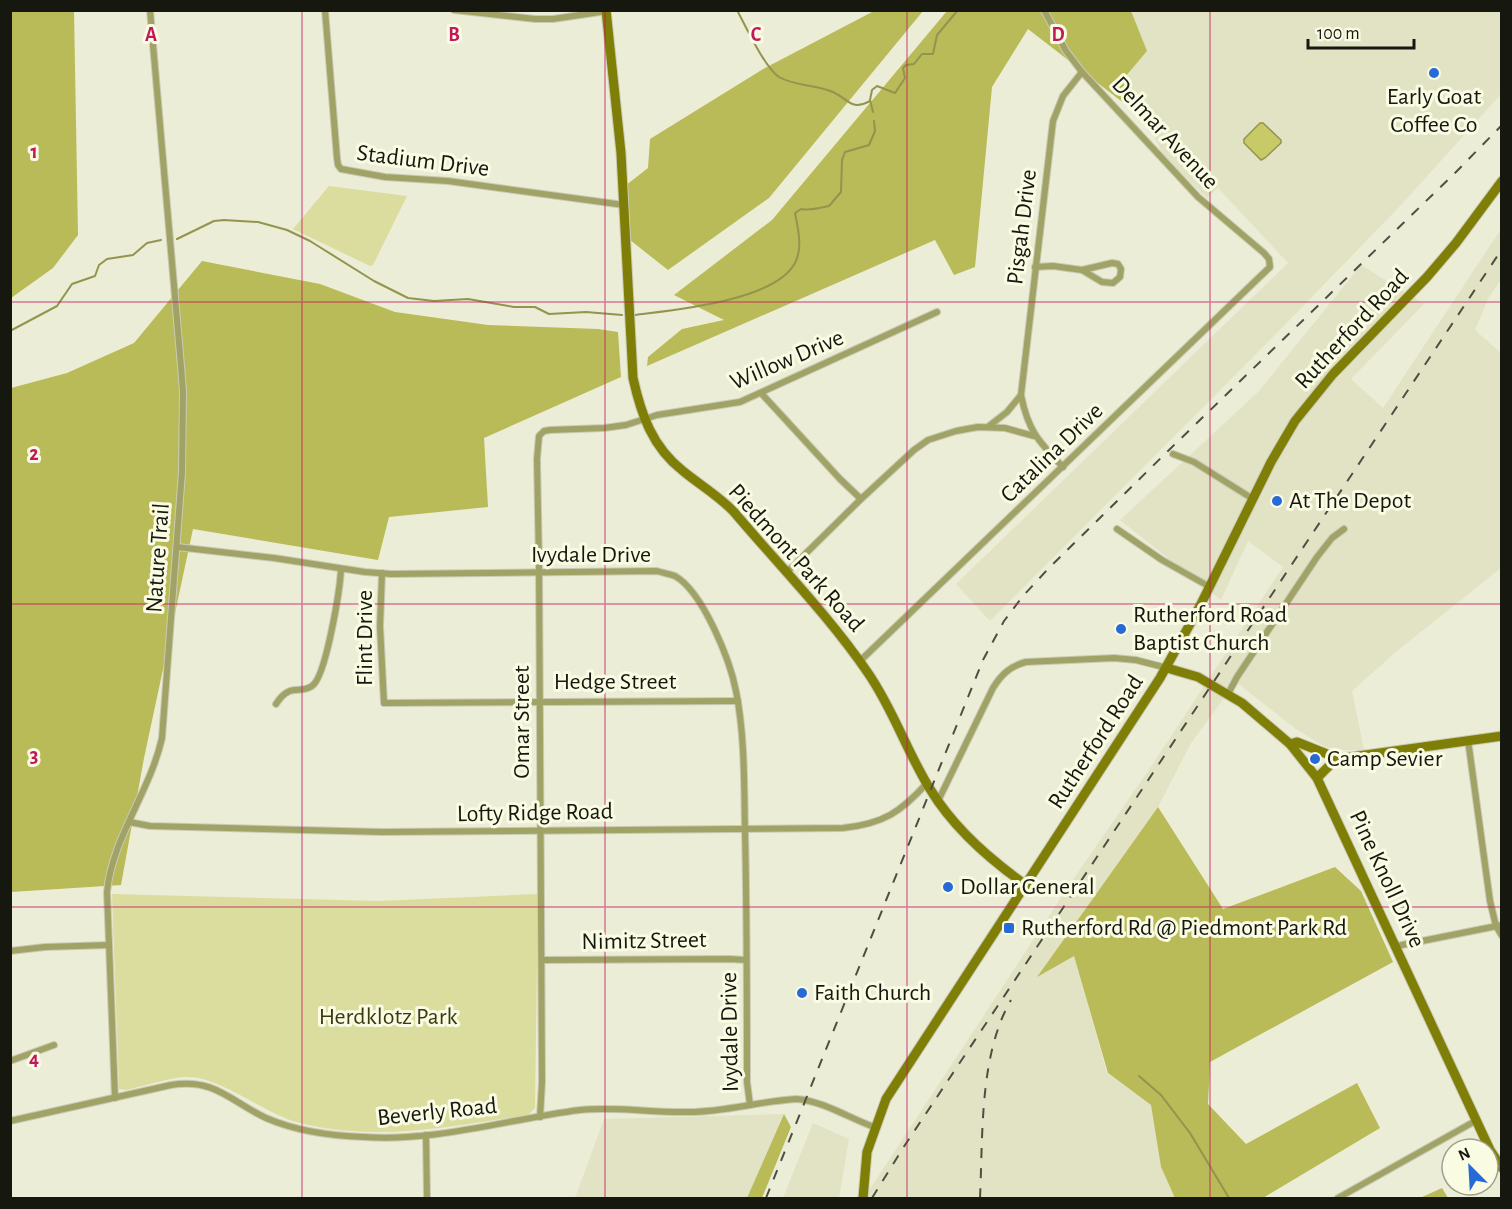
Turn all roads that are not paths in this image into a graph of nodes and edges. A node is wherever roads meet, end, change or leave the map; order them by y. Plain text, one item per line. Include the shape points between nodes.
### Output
1 (150, 10) edge
2 (325, 10) edge
3 (453, 10) edge
4 (1044, 10) edge
5 (606, 11) edge
6 (1083, 72) junction
7 (1502, 181) edge
8 (624, 205) junction
9 (1035, 267) junction
10 (1269, 269) joint
11 (1082, 270) junction
12 (937, 312) dead end
13 (761, 393) junction
14 (1021, 395) junction
15 (644, 421) junction
16 (989, 426) junction
17 (539, 435) joint
18 (1034, 436) junction
19 (1173, 454) dead end
20 (1063, 467) junction
21 (861, 499) junction
22 (1253, 499) junction
23 (1117, 529) dead end
24 (1344, 529) dead end
25 (177, 547) junction
26 (341, 569) junction
27 (382, 573) junction
28 (539, 573) junction
29 (786, 573) junction
30 (1209, 587) junction
31 (860, 661) junction
32 (1167, 668) junction
33 (1228, 694) junction
34 (539, 700) junction
35 (738, 701) junction
36 (384, 703) joint
37 (276, 704) dead end
38 (1502, 736) edge
39 (1468, 740) junction
40 (1290, 744) junction
41 (1337, 758) junction
42 (1317, 778) junction
43 (927, 783) junction
44 (938, 801) junction
45 (129, 822) junction
46 (745, 828) junction
47 (540, 830) junction
48 (1026, 885) junction
49 (1499, 926) edge
50 (1502, 936) edge
51 (109, 945) junction
52 (1397, 946) junction
53 (10, 951) edge
54 (542, 960) junction
55 (746, 960) junction
56 (54, 1045) dead end
57 (10, 1061) edge
58 (115, 1098) junction
59 (750, 1105) junction
60 (540, 1117) junction
61 (1477, 1120) junction
62 (10, 1121) edge
63 (874, 1127) junction
64 (426, 1135) junction
65 (1486, 1137) edge
66 (428, 1198) edge
67 (863, 1198) edge
68 (1338, 1198) edge

1 - 25 street, Nature Trail via 183,392
2 - 8 street, Stadium Drive via 341,169
3 - 5 street via 535,20
4 - 6 street, Delmar Avenue via 1066,51
5 - 8 street, Piedmont Park Road
6 - 9 street, Pisgah Drive via 1063,96 1053,121
6 - 10 street, Delmar Avenue via 1198,197 1264,253
7 - 22 street, Rutherford Road via 1427,277 1310,400 1281,443
8 - 15 street, Piedmont Park Road via 633,378
9 - 11 street
9 - 14 street, Pisgah Drive
10 - 20 street, Catalina Drive
11 - 11 street via 1115,263 1122,275 1116,282 1105,283
12 - 13 street, Willow Drive
13 - 15 street, Willow Drive via 740,402 657,415
13 - 21 street
14 - 16 street
14 - 18 street, Pisgah Drive
15 - 17 street, Willow Drive via 604,428 550,430
15 - 29 street, Piedmont Park Road via 668,458 728,506
16 - 18 street
16 - 21 street via 956,430 928,440
17 - 28 street, Omar Street
18 - 20 street, Pisgah Drive
19 - 22 street via 1194,462
20 - 31 street, Catalina Drive
21 - 29 street
22 - 30 street, Rutherford Road
23 - 30 street
24 - 33 street via 1317,557
25 - 26 street, Ivydale Drive
25 - 45 street, Nature Trail via 162,738
26 - 27 street, Ivydale Drive
26 - 37 street via 328,643 316,682 311,687 289,690
27 - 28 street, Ivydale Drive
27 - 36 street, Flint Drive
28 - 34 street, Omar Street
28 - 35 street, Ivydale Drive via 657,571 675,577 705,611
29 - 31 street, Piedmont Park Road
30 - 32 street, Rutherford Road
31 - 43 street, Piedmont Park Road
32 - 33 street, Pine Knoll Drive via 1198,677
32 - 44 street via 1114,658 1013,666 993,688
32 - 48 street, Rutherford Road
33 - 40 street, Pine Knoll Drive
34 - 35 street, Hedge Street
34 - 36 street, Hedge Street
34 - 47 street, Omar Street
35 - 46 street, Ivydale Drive
38 - 39 street
39 - 41 street
39 - 49 street via 1490,901
40 - 41 street via 1296,742
40 - 42 street, Pine Knoll Drive
41 - 42 street
42 - 52 street, Pine Knoll Drive
43 - 44 street, Piedmont Park Road
43 - 46 street, Lofty Ridge Road via 899,811 869,824 843,828
44 - 48 street, Piedmont Park Road via 969,837
45 - 47 street, Lofty Ridge Road via 150,826 381,832
45 - 51 street, Nature Trail via 108,880
46 - 47 street, Lofty Ridge Road
46 - 55 street, Ivydale Drive
47 - 54 street, Omar Street
48 - 63 street, Rutherford Road via 893,1086
49 - 50 street
49 - 52 street
51 - 53 street
51 - 58 street, Nature Trail
52 - 61 street, Pine Knoll Drive
54 - 55 street, Nimitz Street
54 - 60 street, Omar Street
55 - 59 street, Ivydale Drive
56 - 57 street
58 - 62 street, Beverly Road
58 - 64 street, Beverly Road via 171,1085 203,1084 266,1117 298,1128 365,1138
59 - 60 street, Beverly Road via 690,1112 599,1108
59 - 63 street, Beverly Road via 807,1100
60 - 64 street, Beverly Road
61 - 65 street, Pine Knoll Drive
61 - 68 street
63 - 67 street, Rutherford Road via 867,1152
64 - 66 street

